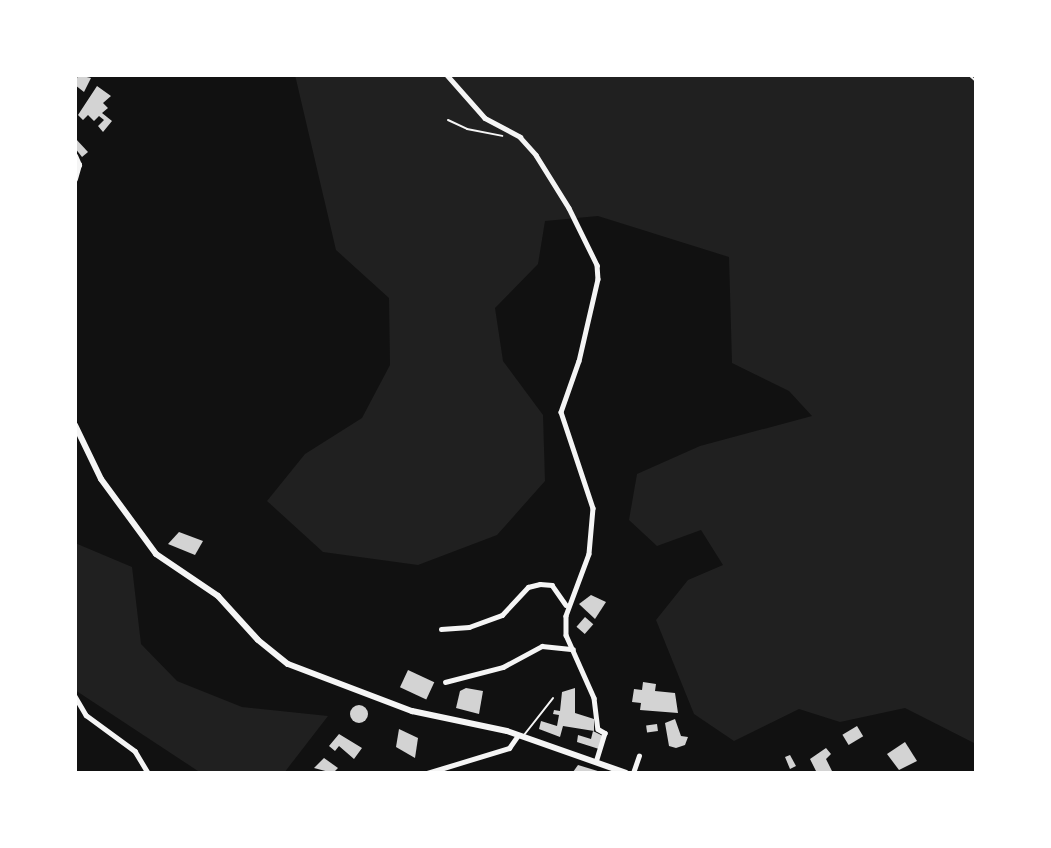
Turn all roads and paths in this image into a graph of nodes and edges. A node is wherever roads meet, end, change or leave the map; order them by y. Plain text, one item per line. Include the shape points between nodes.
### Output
1 (447, 75) edge
2 (969, 75) edge
3 (976, 82) edge
4 (448, 120) dead end
5 (504, 136) dead end
6 (75, 156) edge
7 (75, 179) edge
8 (75, 425) edge
9 (566, 606) junction
10 (441, 629) dead end
11 (573, 649) junction
12 (445, 682) dead end
13 (75, 696) edge
14 (553, 698) dead end
15 (521, 736) junction
16 (639, 756) dead end
17 (596, 762) junction
18 (148, 773) edge
19 (427, 773) edge
20 (626, 773) edge
21 (633, 773) edge

1 - 9 street via 485,118 520,136 536,155 597,265 598,279 579,361 561,412 593,508 589,554
2 - 3 path
4 - 5 path
6 - 7 main road via 79,165
8 - 15 main road via 101,479 156,554 228,605 269,651 323,681 412,711
9 - 10 street via 552,585 540,584 528,587 502,615 470,627
9 - 11 street via 566,635
11 - 12 street via 542,646 503,667
11 - 17 street via 594,698 598,729 605,733
13 - 18 street via 86,715 135,751
14 - 15 lane
15 - 17 main road
15 - 19 street via 509,748
16 - 21 street
17 - 20 main road

